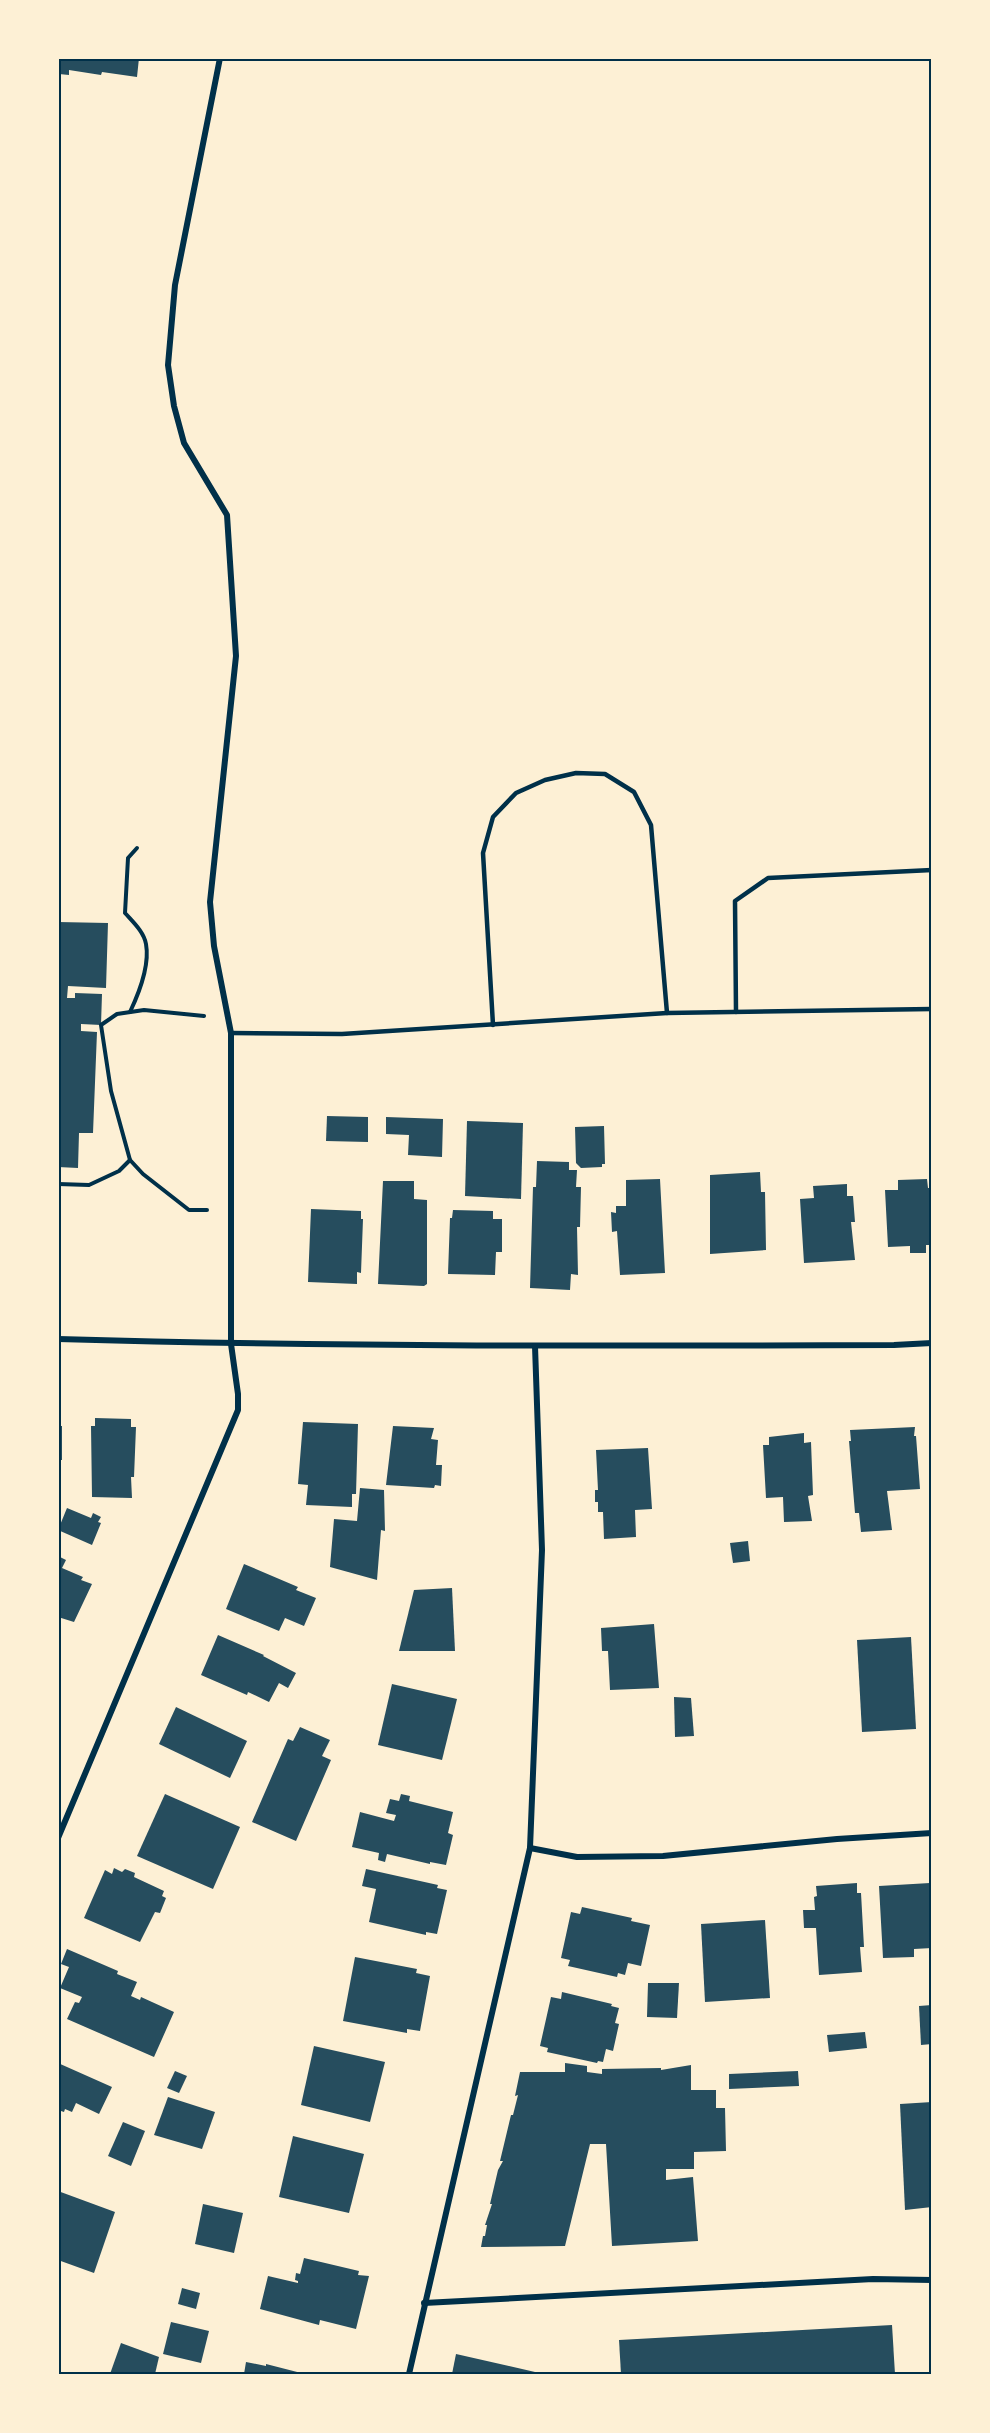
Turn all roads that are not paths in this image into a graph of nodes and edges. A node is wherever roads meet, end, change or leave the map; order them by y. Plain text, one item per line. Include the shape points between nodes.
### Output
1 (220, 58) edge
2 (932, 870) edge
3 (932, 1009) edge
4 (736, 1012) junction
5 (667, 1013) junction
6 (493, 1024) junction
7 (231, 1033) junction
8 (58, 1339) edge
9 (932, 1342) edge
10 (231, 1344) junction
11 (535, 1346) junction
12 (932, 1833) edge
13 (58, 1838) edge
14 (530, 1848) junction
15 (932, 2280) edge
16 (424, 2303) junction
17 (409, 2374) edge

1 - 7 street via 175,285 168,365 184,443 227,514 236,656 210,902 214,946
2 - 4 lane via 768,878 735,901
3 - 4 lane
4 - 5 lane
5 - 6 lane
5 - 6 lane via 651,825 634,792 605,774 576,773 545,780 516,793 493,817 483,853
6 - 7 lane via 342,1034
7 - 10 street
8 - 10 street
9 - 11 street
10 - 11 street
10 - 13 street via 238,1410
11 - 14 street via 543,1550
12 - 14 street via 663,1856 577,1857
14 - 16 street
15 - 16 street via 873,2279
16 - 17 street

